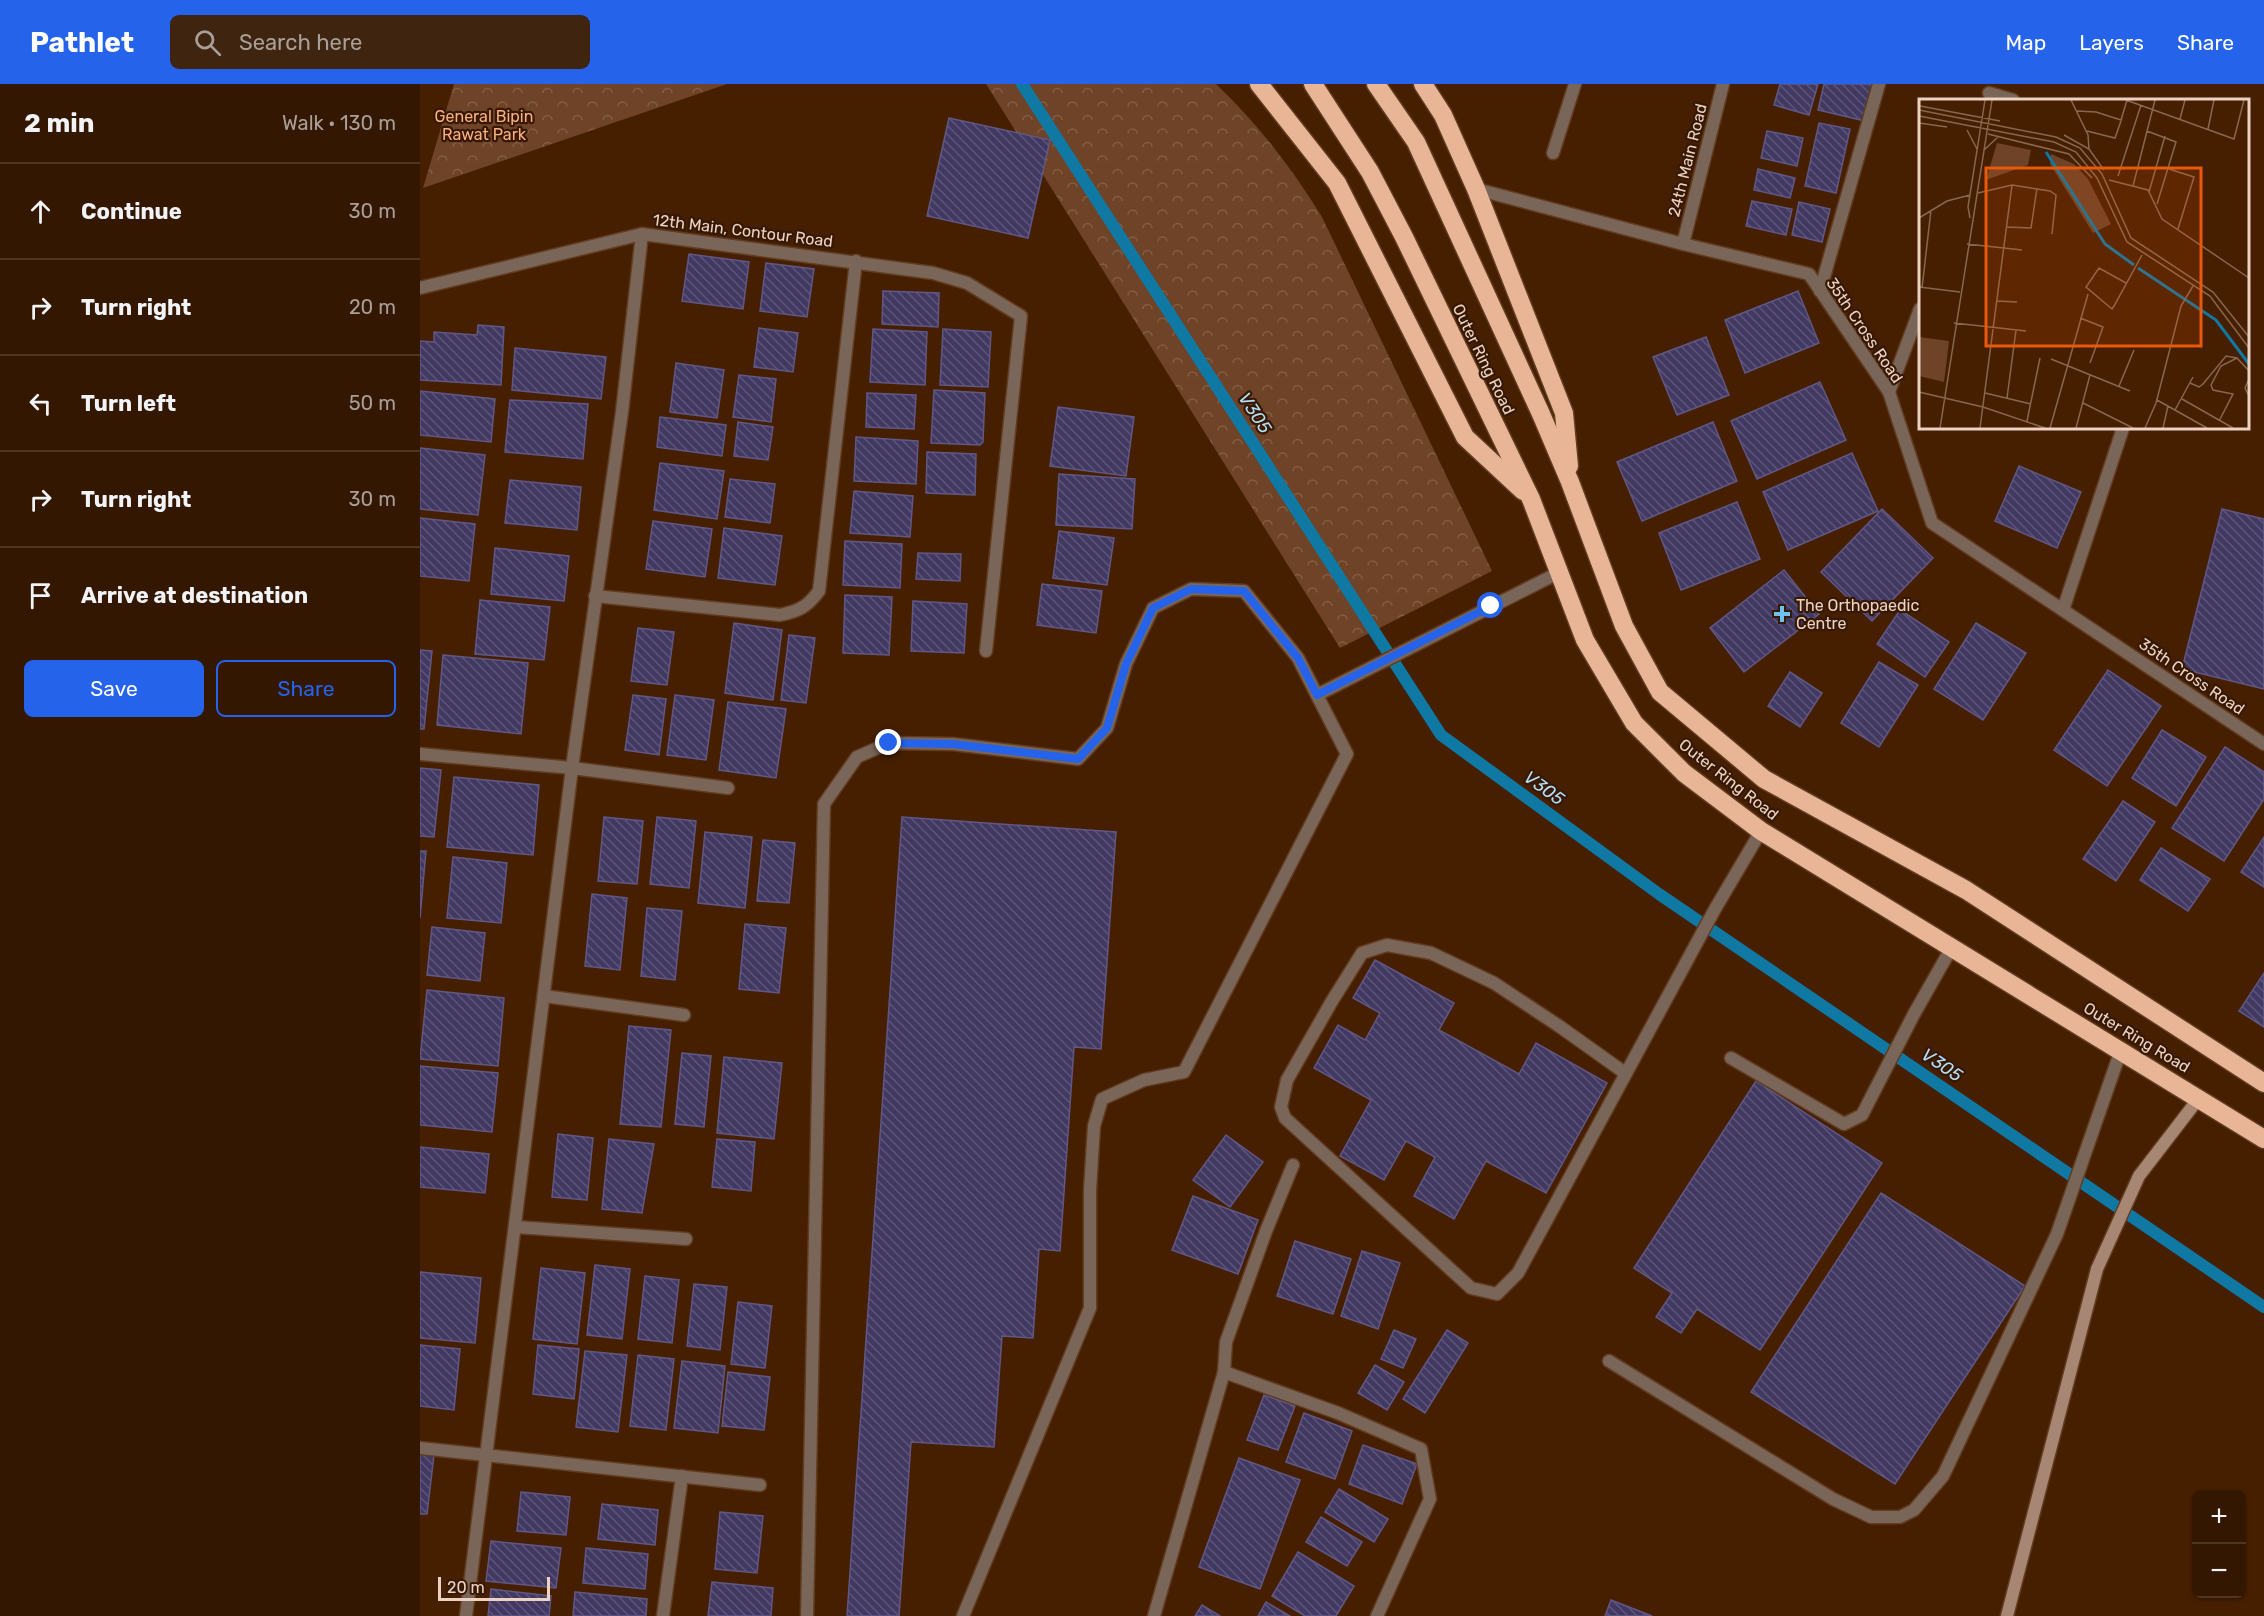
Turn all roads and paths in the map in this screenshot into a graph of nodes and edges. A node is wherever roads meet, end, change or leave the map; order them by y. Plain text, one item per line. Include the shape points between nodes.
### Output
1 (1259, 84) edge
2 (1312, 84) edge
3 (1376, 84) edge
4 (1423, 84) edge
5 (1575, 84) edge
6 (1722, 84) edge
7 (1879, 84) edge
8 (1989, 92) edge
9 (2010, 99) edge
10 (1553, 153) dead end
11 (1476, 189) junction
12 (642, 234) junction
13 (1683, 244) junction
14 (856, 261) junction
15 (420, 288) edge
16 (1820, 291) junction
17 (1919, 312) edge
18 (1888, 392) junction
19 (2123, 429) edge
20 (1570, 482) junction
21 (1530, 499) junction
22 (1558, 573) junction
23 (595, 596) junction
24 (2063, 610) junction
25 (986, 651) dead end
26 (1317, 695) junction
27 (2264, 744) edge
28 (420, 754) edge
29 (572, 768) junction
30 (728, 788) dead end
31 (1761, 831) junction
32 (1952, 947) junction
33 (544, 996) junction
34 (684, 1015) dead end
35 (2121, 1050) junction
36 (1731, 1058) dead end
37 (1625, 1074) junction
38 (2264, 1083) edge
39 (2199, 1098) junction
40 (2264, 1139) edge
41 (1293, 1165) dead end
42 (516, 1227) junction
43 (686, 1239) dead end
44 (1608, 1362) dead end
45 (1224, 1371) junction
46 (420, 1448) edge
47 (488, 1455) junction
48 (682, 1476) junction
49 (760, 1485) dead end
50 (466, 1616) edge
51 (663, 1616) edge
52 (807, 1616) edge
53 (963, 1616) edge
54 (1154, 1616) edge
55 (1377, 1616) edge
56 (2007, 1616) edge

1 - 21 highway via 1337,183 1465,437
2 - 21 highway, Outer Ring Road via 1370,172
3 - 20 highway, Outer Ring Road via 1416,142
4 - 11 highway via 1443,115
5 - 10 street
6 - 13 street, 24th Main Road
7 - 16 street
8 - 9 street
11 - 13 street, 35th Cross Road
11 - 20 highway via 1564,413
12 - 14 street, 12th Main, Contour Road
12 - 15 street, 12th Main, Contour Road
12 - 23 street via 622,412
13 - 16 street, 35th Cross Road via 1809,274
14 - 23 street via 819,591 808,605 780,615
14 - 25 street, 12th Main, Contour Road via 933,273 967,283 1021,316
16 - 18 street, 35th Cross Road
17 - 18 street
18 - 24 street, 35th Cross Road via 1932,522
19 - 24 street
20 - 38 highway, Outer Ring Road via 1624,626 1660,692 1764,779 1966,890
21 - 22 highway, Outer Ring Road
22 - 26 street
22 - 31 highway, Outer Ring Road via 1585,640 1634,723 1684,773
23 - 29 street
24 - 27 street, 35th Cross Road
26 - 52 street via 1298,658 1244,591 1191,589 1153,608 1126,664 1107,728 1078,759 953,744 889,743 857,757 824,804
26 - 53 street via 1347,754 1184,1072 1144,1080 1102,1099 1094,1126 1090,1179 1090,1308
28 - 29 street
29 - 30 street
29 - 33 street
31 - 32 highway, Outer Ring Road
31 - 37 street
32 - 35 highway, Outer Ring Road
32 - 36 street via 1862,1115 1844,1124
33 - 34 street
33 - 42 street
35 - 39 highway, Outer Ring Road
35 - 44 street via 2057,1234 1943,1476 1914,1510 1900,1517 1871,1517 1833,1499
37 - 37 street via 1494,983 1431,953 1387,945 1362,953 1287,1080 1281,1107 1286,1118 1471,1288 1497,1294 1518,1273
39 - 40 highway, Outer Ring Road
39 - 56 street via 2139,1176 2097,1269
41 - 45 street via 1226,1342
42 - 43 street
42 - 47 street
45 - 54 street
45 - 55 street via 1338,1413 1420,1449 1430,1499
46 - 47 street
47 - 48 street
47 - 50 street
48 - 49 street
48 - 51 street

